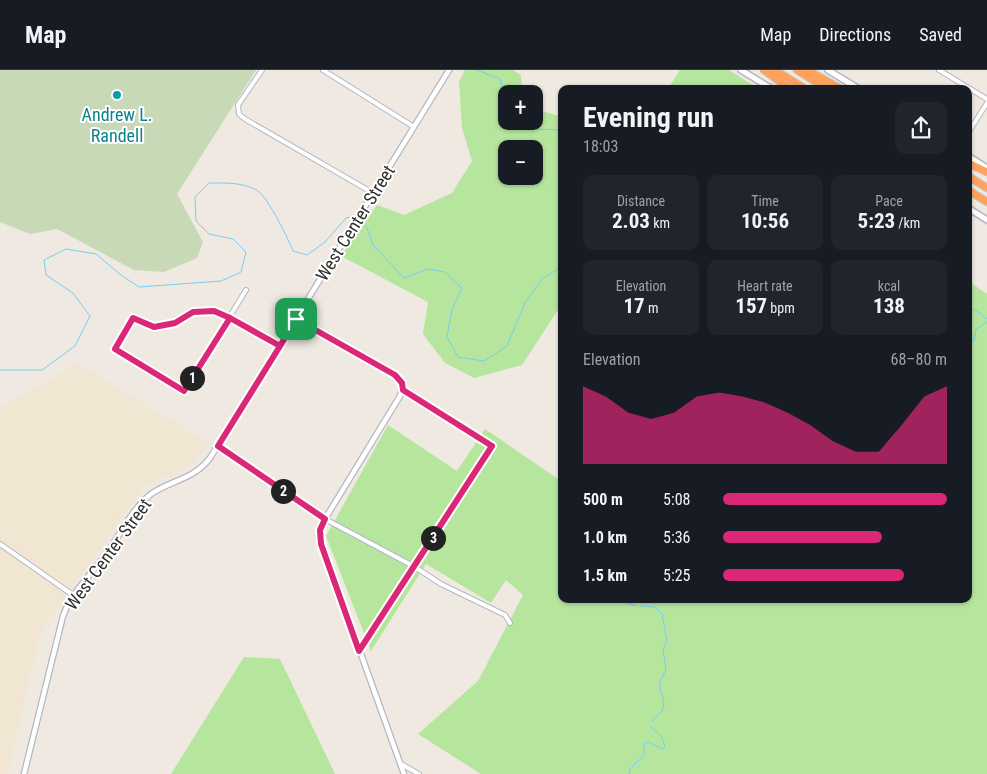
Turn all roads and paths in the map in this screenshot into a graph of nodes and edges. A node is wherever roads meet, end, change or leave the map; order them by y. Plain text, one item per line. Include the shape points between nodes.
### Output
1 (262, 70) edge
2 (323, 70) edge
3 (741, 70) edge
4 (764, 70) edge
5 (775, 70) edge
6 (797, 70) edge
7 (806, 70) edge
8 (828, 70) edge
9 (939, 70) edge
10 (449, 71) edge
11 (765, 85) edge
12 (785, 85) edge
13 (799, 85) edge
14 (821, 85) edge
15 (834, 85) edge
16 (852, 85) edge
17 (962, 85) edge
18 (972, 91) edge
19 (987, 101) edge
20 (972, 126) edge
21 (414, 127) junction
22 (972, 159) edge
23 (972, 165) edge
24 (987, 168) edge
25 (987, 172) edge
26 (972, 179) edge
27 (987, 188) edge
28 (972, 193) edge
29 (373, 194) junction
30 (987, 202) edge
31 (972, 211) edge
32 (987, 220) edge
33 (246, 290) dead end
34 (230, 318) junction
35 (296, 319) junction
36 (280, 346) junction
37 (403, 390) junction
38 (218, 446) junction
39 (325, 519) junction
40 (0, 544) edge
41 (415, 567) junction
42 (73, 595) junction
43 (510, 623) dead end
44 (359, 651) junction
45 (401, 764) junction
46 (24, 774) edge
47 (404, 774) edge
48 (418, 774) edge

1 - 29 street via 238,105 239,114
2 - 21 street
3 - 11 main road
4 - 12 highway
5 - 13 highway
6 - 14 highway
7 - 15 highway
8 - 16 main road
9 - 17 street
10 - 21 street, West Center Street
18 - 19 street
19 - 20 street
21 - 29 street, West Center Street
22 - 24 main road
23 - 25 highway
26 - 27 highway
28 - 30 highway
29 - 35 street, West Center Street
31 - 32 main road
33 - 34 street
34 - 34 street via 214,311 193,312 175,323 154,327 133,318 115,349 184,391
34 - 36 street
35 - 36 street, West Center Street
35 - 37 street via 395,375
36 - 38 street, West Center Street
37 - 39 street
37 - 41 street via 492,446
38 - 39 street
38 - 42 street, West Center Street via 204,466 192,475 153,493 142,502 106,555
39 - 41 street
39 - 44 street via 320,530 321,544
40 - 42 street
41 - 43 street via 441,584 505,615
41 - 44 street
42 - 46 street, West Center Street via 63,616
44 - 45 street
45 - 47 street
45 - 48 street

